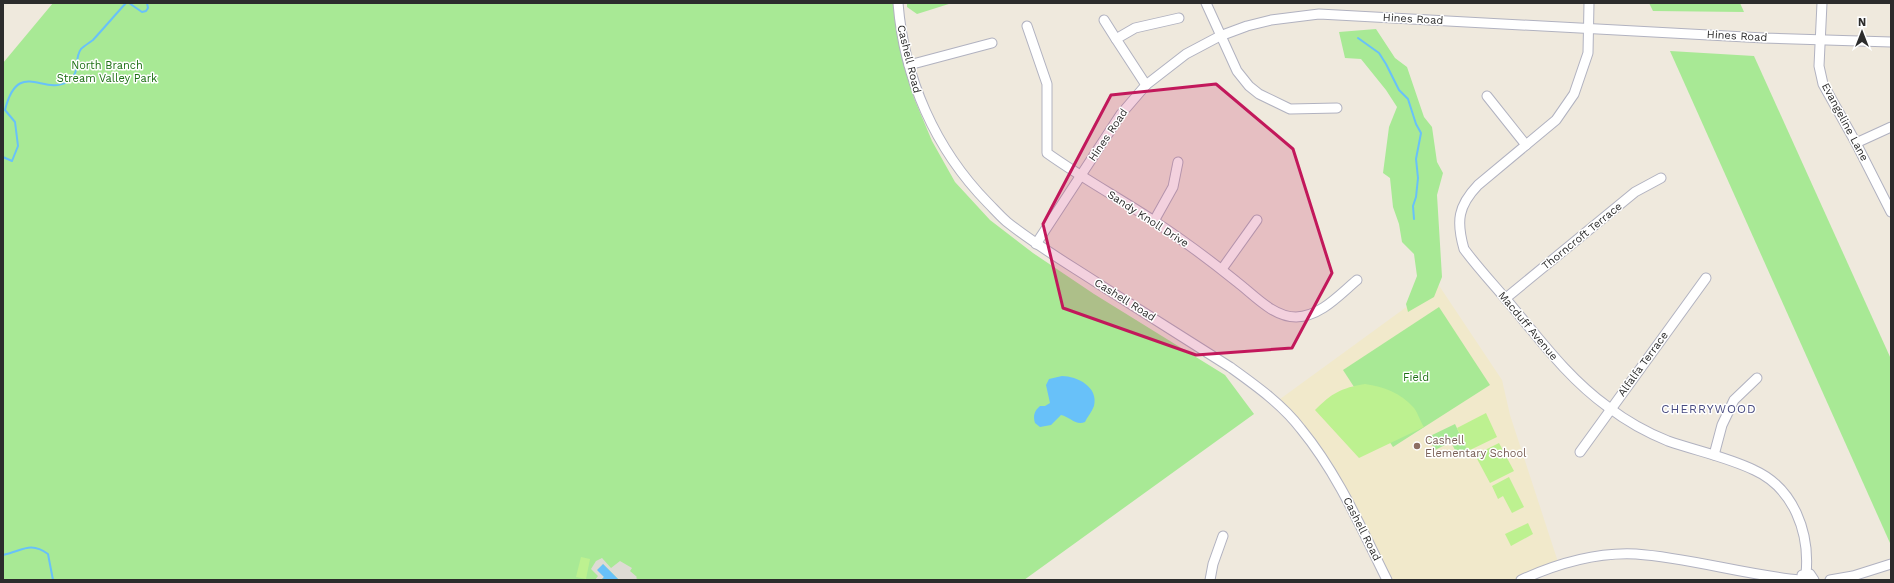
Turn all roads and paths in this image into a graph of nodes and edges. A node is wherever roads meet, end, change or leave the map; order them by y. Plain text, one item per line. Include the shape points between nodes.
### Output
1 (898, 3) edge
2 (1206, 3) edge
3 (1589, 3) edge
4 (1822, 3) edge
5 (1179, 18) dead end
6 (1104, 20) dead end
7 (1027, 26) dead end
8 (1588, 28) junction
9 (1220, 36) junction
10 (1116, 39) junction
11 (1820, 40) junction
12 (1891, 42) edge
13 (992, 43) dead end
14 (909, 65) junction
15 (1146, 85) junction
16 (1487, 96) dead end
17 (1337, 108) dead end
18 (1891, 127) edge
19 (1856, 143) junction
20 (1526, 145) junction
21 (1178, 162) dead end
22 (1080, 177) junction
23 (1661, 178) dead end
24 (1891, 212) edge
25 (1257, 220) dead end
26 (1154, 221) junction
27 (1036, 244) junction
28 (1222, 269) junction
29 (1706, 278) dead end
30 (1357, 280) dead end
31 (1506, 298) junction
32 (1758, 378) dead end
33 (1610, 409) junction
34 (1580, 452) dead end
35 (1714, 455) junction
36 (1223, 536) dead end
37 (1891, 564) edge
38 (1802, 578) edge
39 (1210, 580) edge
40 (1387, 580) edge
41 (1521, 580) edge
42 (1814, 580) edge
43 (1830, 580) edge

1 - 14 street, Cashell Road
2 - 9 street
3 - 8 street, Macduff Avenue
4 - 11 street, Evangeline Lane
5 - 10 street via 1135,28
6 - 10 street
7 - 22 street, Sandy Knoll Drive via 1048,84 1047,153
8 - 9 street, Hines Road via 1319,14 1271,20
8 - 11 street, Hines Road
8 - 20 street, Macduff Avenue via 1586,60 1574,94 1556,120
9 - 15 street, Hines Road via 1186,54
9 - 17 street via 1237,71 1259,94 1290,108
10 - 15 street
11 - 12 street, Hines Road
11 - 19 street, Evangeline Lane via 1819,66 1823,84
13 - 14 street
14 - 27 street, Cashell Road via 932,127 952,160 970,185 1006,221
15 - 22 street, Hines Road via 1121,114
16 - 20 street
18 - 19 street
19 - 24 street, Evangeline Lane
20 - 31 street, Macduff Avenue via 1467,197 1459,219 1459,231 1464,248
21 - 26 street via 1173,187
22 - 26 street, Sandy Knoll Drive
22 - 27 street, Hines Road
23 - 31 street, Thorncroft Terrace via 1635,192
25 - 28 street
26 - 28 street, Sandy Knoll Drive
27 - 40 street, Cashell Road via 1230,367 1276,402 1301,428 1328,464
28 - 30 street, Sandy Knoll Drive via 1270,308 1295,317 1322,310
29 - 33 street, Alfalfa Terrace
31 - 33 street, Macduff Avenue via 1565,371
32 - 35 street via 1734,400 1722,425
33 - 34 street, Alfalfa Terrace
33 - 35 street, Macduff Avenue via 1667,440
35 - 38 street, Macduff Avenue via 1756,470 1774,483 1789,499 1805,535 1808,556
36 - 39 street
37 - 43 street
38 - 41 street via 1781,578 1635,554 1602,556 1559,564
38 - 42 street via 1812,576

